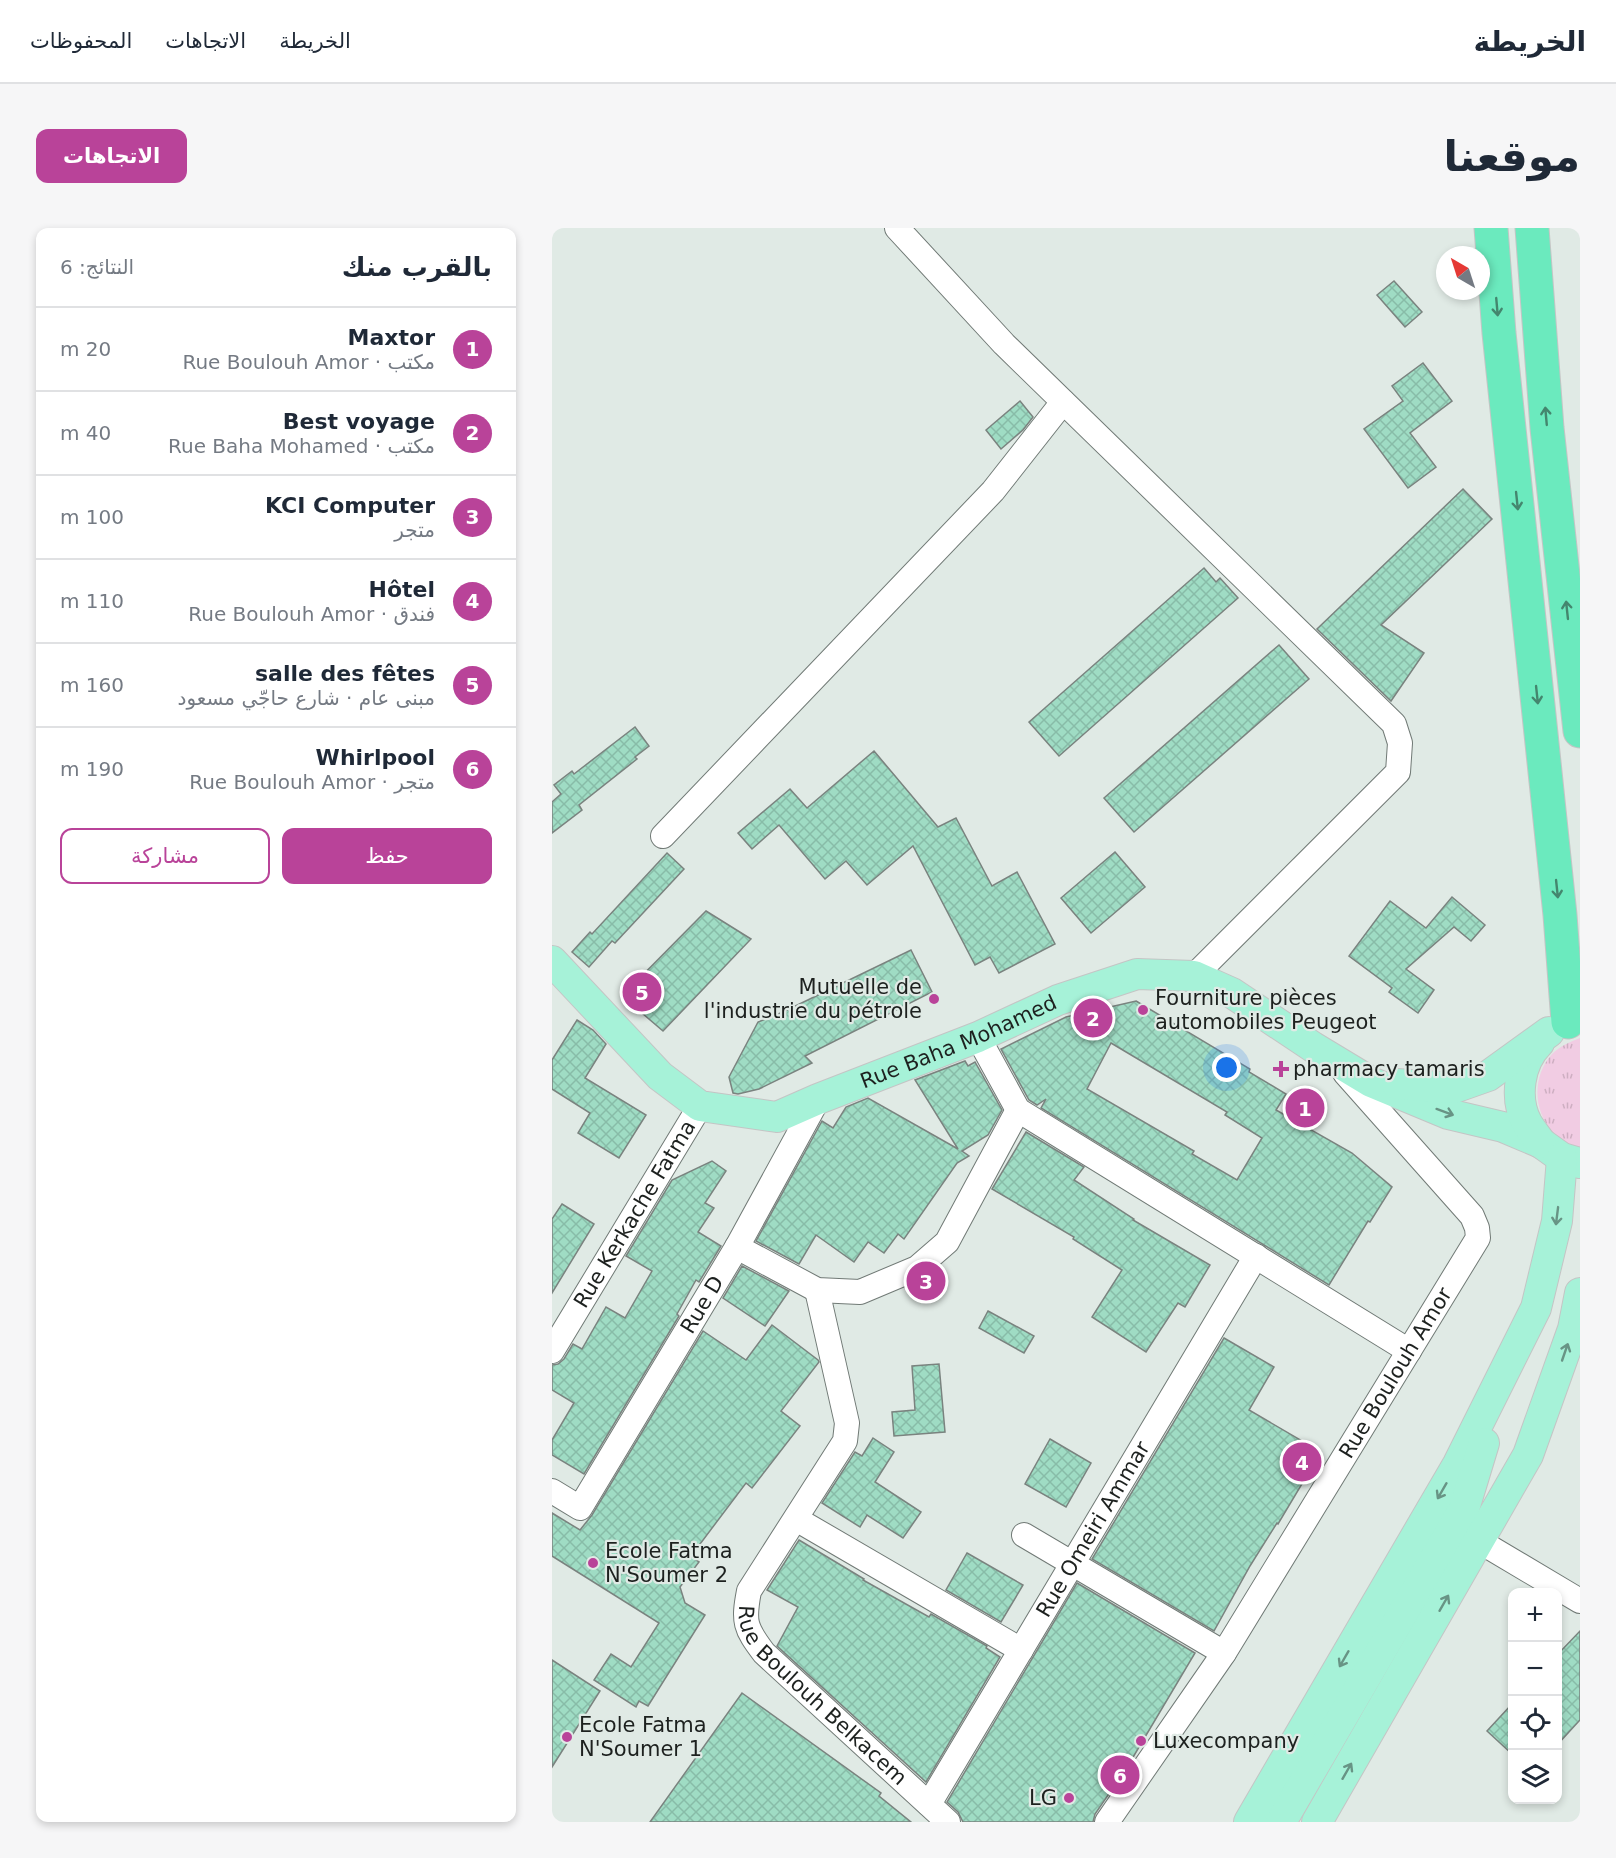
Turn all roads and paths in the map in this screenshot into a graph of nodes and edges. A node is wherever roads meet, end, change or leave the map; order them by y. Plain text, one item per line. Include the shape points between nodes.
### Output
1 (897, 228) edge
2 (1491, 228) edge
3 (1532, 228) edge
4 (1064, 402) junction
5 (1580, 731) edge
6 (663, 836) dead end
7 (552, 961) edge
8 (1194, 976) junction
9 (1566, 1024) edge
10 (978, 1037) junction
11 (1333, 1059) junction
12 (1371, 1082) junction
13 (818, 1099) junction
14 (700, 1106) junction
15 (1018, 1110) junction
16 (1561, 1155) edge
17 (737, 1247) junction
18 (1256, 1256) junction
19 (817, 1290) junction
20 (1580, 1293) edge
21 (552, 1350) edge
22 (1409, 1351) junction
23 (1508, 1366) junction
24 (1580, 1370) edge
25 (1528, 1455) junction
26 (552, 1491) edge
27 (796, 1519) junction
28 (1024, 1535) dead end
29 (1479, 1541) junction
30 (1073, 1562) junction
31 (1579, 1598) edge
32 (1021, 1650) junction
33 (1224, 1653) junction
34 (929, 1804) junction
35 (948, 1822) edge
36 (1107, 1822) edge
37 (1249, 1822) edge
38 (1281, 1822) edge
39 (1317, 1822) edge

1 - 4 street via 1004,344
2 -> 9 highway via 1560,915
5 -> 3 highway via 1547,428
4 - 6 street via 993,491
4 - 8 street via 1394,724 1400,743 1398,772
7 - 14 main road via 660,1076
8 - 10 main road, Rue Baha Mohamed via 1137,974 1058,1000
8 - 11 main road, Rue Baha Mohamed via 1233,993
9 - 12 main road via 1488,1076 1454,1088
9 - 16 main road via 1532,1050 1521,1074 1520,1099 1527,1123
10 - 13 main road, Rue Baha Mohamed
10 - 15 street
11 - 12 main road, Rue Baha Mohamed
11 - 22 street, Rue Boulouh Amor via 1455,1195 1477,1228 1478,1238
12 -> 16 main road, Rue Baha Mohamed via 1448,1114 1503,1127
13 - 14 main road, Rue Baha Mohamed via 777,1118
13 - 17 street, Rue D
14 - 21 street, Rue Kerkache Fatma
15 - 18 street
15 - 19 street via 947,1242 917,1268 860,1292
16 -> 23 main road via 1557,1221 1536,1308
17 - 19 street
17 - 26 street, Rue D via 580,1508
18 - 22 street
18 - 30 street, Rue Omeiri Ammar
19 - 27 street, Rue Boulouh Belkacem via 847,1423 845,1441
25 -> 20 main road via 1573,1329
22 - 33 street, Rue Boulouh Amor
23 -> 37 main road via 1458,1464
23 - 38 main road via 1464,1509
24 - 25 main road
25 - 29 main road
27 - 32 street
27 - 34 street, Rue Boulouh Belkacem via 749,1591 745,1610 749,1633 764,1653
28 - 30 street
29 - 31 street
39 -> 29 main road
30 - 32 street, Rue Omeiri Ammar
30 - 33 street
32 - 34 street, Rue Omeiri Ammar
33 - 36 street, Rue Boulouh Amor
34 - 35 street, Rue Boulouh Belkacem

